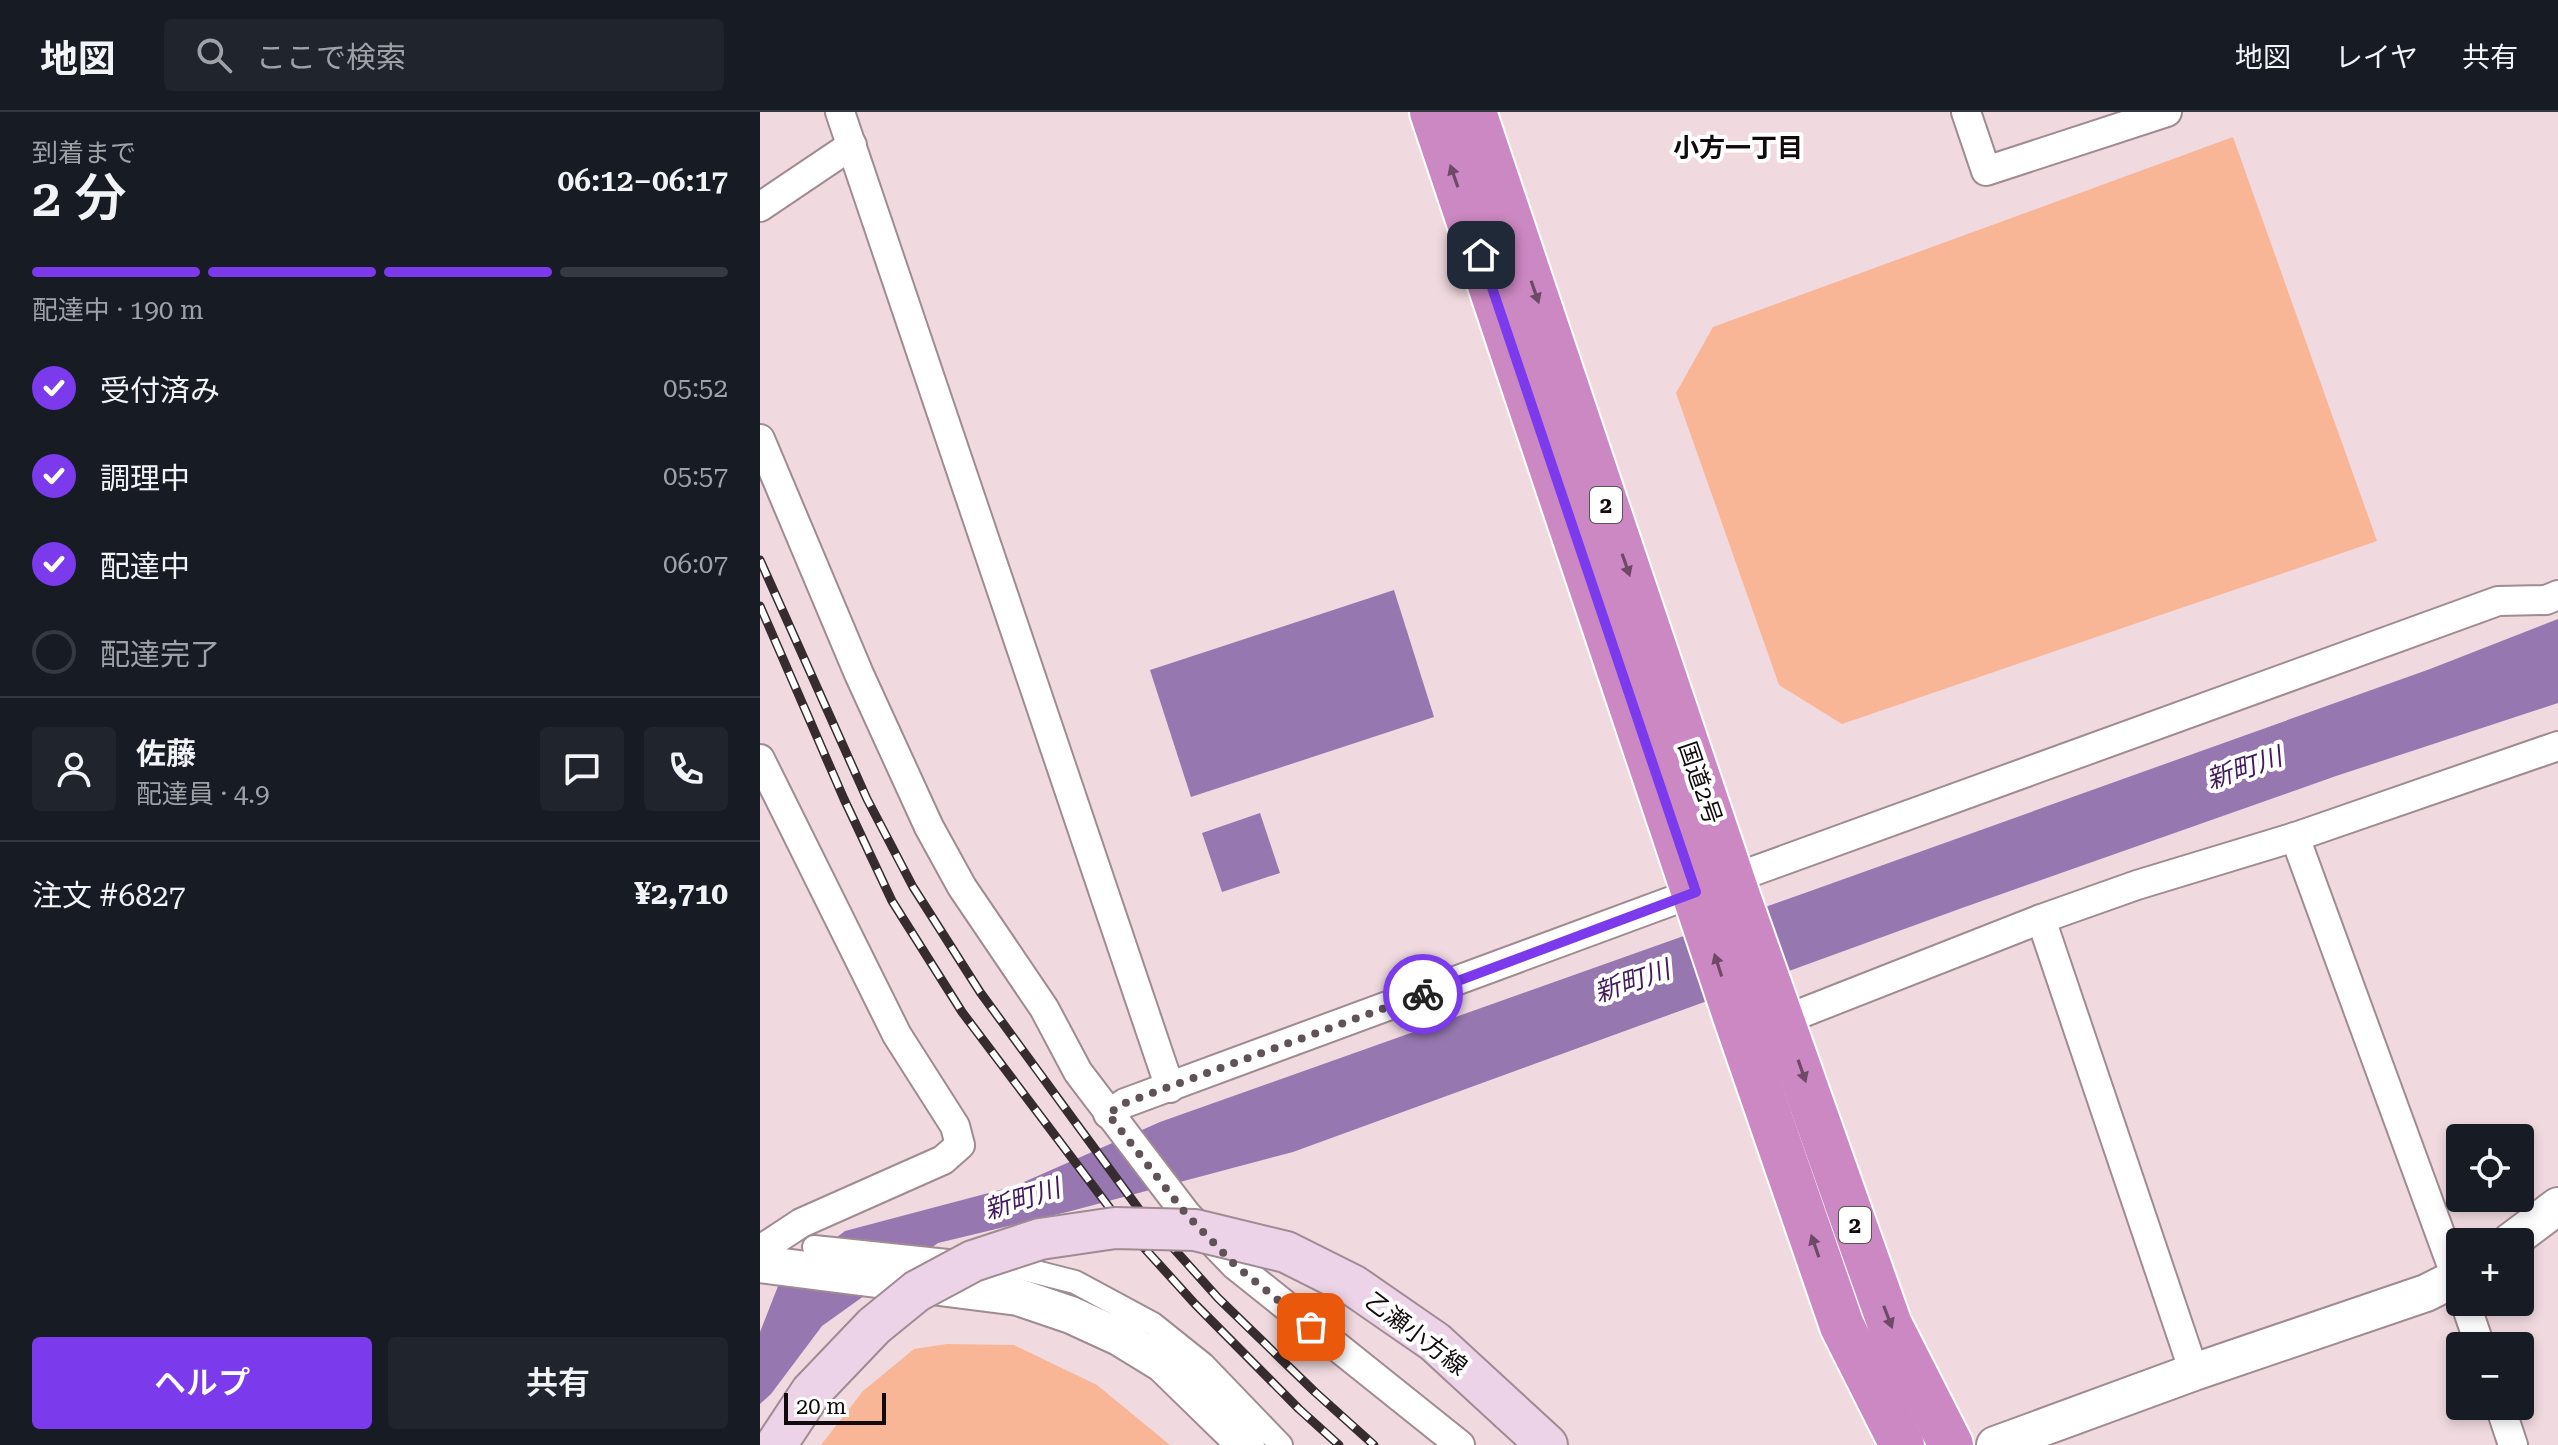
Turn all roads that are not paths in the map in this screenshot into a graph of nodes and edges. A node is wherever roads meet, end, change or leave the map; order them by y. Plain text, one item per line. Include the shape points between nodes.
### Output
1 (840, 112) edge
2 (1432, 112) edge
3 (1474, 112) edge
4 (1966, 112) edge
5 (2167, 112) edge
6 (852, 145) junction
7 (760, 207) edge
8 (760, 439) edge
9 (2558, 595) edge
10 (2558, 746) edge
11 (760, 759) edge
12 (2295, 837) junction
13 (1717, 896) junction
14 (2041, 919) junction
15 (1780, 1009) junction
16 (1170, 1088) junction
17 (1115, 1123) junction
18 (2558, 1206) edge
19 (2529, 1228) edge
20 (814, 1247) dead end
21 (2446, 1248) edge
22 (766, 1261) edge
23 (2446, 1289) edge
24 (2194, 1372) junction
25 (2505, 1420) edge
26 (776, 1445) edge
27 (1246, 1445) edge
28 (1281, 1445) edge
29 (1460, 1445) edge
30 (1547, 1445) edge
31 (1902, 1445) edge
32 (1950, 1445) edge
33 (1985, 1445) edge
34 (1995, 1445) edge
35 (2513, 1445) edge

1 - 6 street
13 -> 2 highway, 国道2号 / 2
3 -> 13 highway, 国道2号 / 2
4 - 5 street via 1986,171
6 - 7 street
6 - 16 street
8 - 17 street via 929,827 962,887 1044,1008 1078,1072
9 - 13 street via 2498,601
10 - 12 street
11 - 22 street via 897,1035 955,1126 960,1145 943,1160 801,1223
12 - 14 street
12 - 21 street
13 - 15 highway, 国道2号 / 2
13 - 16 street
31 -> 13 highway, 国道2号 / 2 via 1842,1326 1735,1016
14 - 15 street
14 - 24 street
15 -> 32 highway, 国道2号 / 2 via 1890,1325
16 - 17 street via 1125,1103
17 - 29 street via 1186,1214 1235,1265
18 - 19 street
20 - 28 street via 1024,1269 1075,1282 1153,1324 1203,1364
22 - 27 street via 1018,1297 1071,1315 1163,1364
23 - 24 street
24 - 34 street
25 - 35 street
26 - 30 main road, 乙瀬小方線, bridge via 811,1392 874,1326 917,1291 973,1261 1040,1239 1115,1228 1195,1230 1286,1252 1354,1286 1435,1342
32 - 33 street

